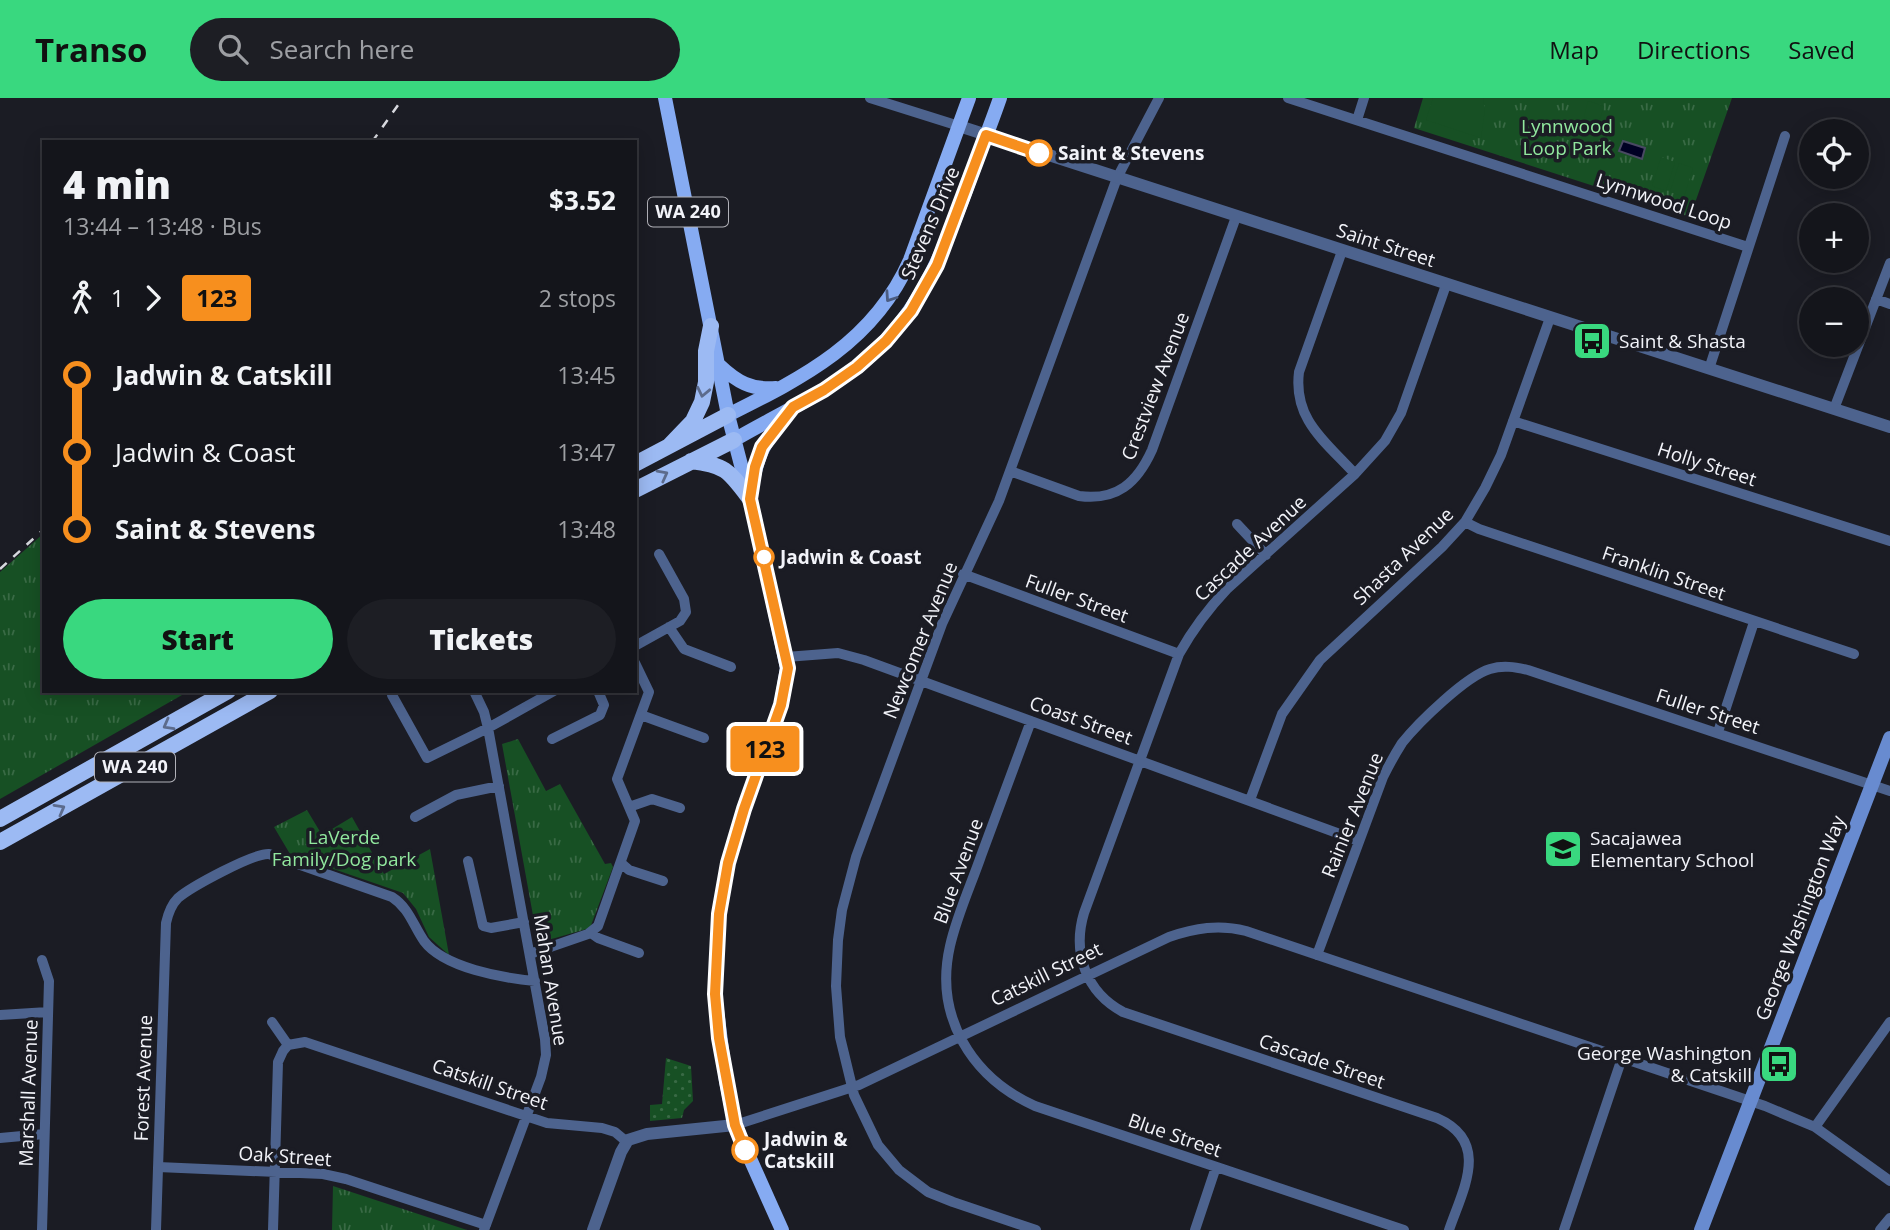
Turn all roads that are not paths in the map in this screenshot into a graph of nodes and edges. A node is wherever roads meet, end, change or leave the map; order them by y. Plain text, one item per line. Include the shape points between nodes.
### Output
1 (665, 98) edge
2 (870, 98) edge
3 (969, 98) edge
4 (1000, 98) edge
5 (1159, 98) edge
6 (1289, 98) edge
7 (1364, 98) edge
8 (1357, 120) junction
9 (959, 126) junction
10 (986, 135) junction
11 (1786, 136) dead end
12 (1117, 178) junction
13 (1236, 216) junction
14 (1748, 247) junction
15 (1342, 251) junction
16 (1890, 263) edge
17 (1446, 285) junction
18 (1876, 299) junction
19 (1890, 303) edge
20 (1550, 318) junction
21 (711, 326) junction
22 (719, 365) junction
23 (1709, 369) junction
24 (778, 388) junction
25 (793, 407) junction
26 (1834, 409) junction
27 (728, 415) junction
28 (1513, 421) junction
29 (1890, 427) edge
30 (734, 440) junction
31 (668, 446) junction
32 (691, 461) junction
33 (637, 463) edge
34 (1010, 471) junction
35 (1355, 474) junction
36 (637, 489) edge
37 (750, 499) junction
38 (1465, 522) junction
39 (1237, 524) dead end
40 (1890, 541) edge
41 (659, 554) dead end
42 (1266, 555) junction
43 (963, 574) junction
44 (1754, 622) junction
45 (669, 627) junction
46 (637, 645) edge
47 (1180, 654) junction
48 (1854, 654) dead end
49 (786, 657) junction
50 (637, 667) edge
51 (731, 667) dead end
52 (1514, 667) joint
53 (921, 681) junction
54 (224, 693) edge
55 (266, 693) edge
56 (475, 693) edge
57 (550, 693) edge
58 (599, 693) edge
59 (392, 695) dead end
60 (641, 715) junction
61 (1031, 721) junction
62 (488, 728) junction
63 (1718, 732) junction
64 (705, 738) dead end
65 (1890, 738) edge
66 (552, 739) dead end
67 (1140, 761) junction
68 (1873, 784) junction
69 (499, 786) junction
70 (1890, 791) edge
71 (1250, 800) junction
72 (629, 807) junction
73 (680, 808) dead end
74 (415, 817) dead end
75 (0, 819) edge
76 (1359, 841) junction
77 (0, 842) edge
78 (468, 861) dead end
79 (621, 863) junction
80 (663, 881) dead end
81 (524, 922) junction
82 (591, 933) junction
83 (639, 953) dead end
84 (530, 954) junction
85 (1317, 955) junction
86 (42, 960) dead end
87 (1088, 976) junction
88 (535, 981) junction
89 (48, 1012) junction
90 (0, 1015) edge
91 (272, 1022) dead end
92 (1890, 1022) edge
93 (960, 1037) junction
94 (288, 1045) junction
95 (1622, 1058) junction
96 (852, 1088) junction
97 (1751, 1101) junction
98 (526, 1116) junction
99 (735, 1125) junction
100 (1818, 1129) junction
101 (44, 1134) junction
102 (0, 1138) edge
103 (626, 1142) junction
104 (1814, 1142) dead end
105 (158, 1167) junction
106 (1216, 1167) junction
107 (275, 1171) junction
108 (1890, 1181) edge
109 (1890, 1218) edge
110 (485, 1228) edge
111 (42, 1230) edge
112 (156, 1230) edge
113 (272, 1230) edge
114 (593, 1230) edge
115 (782, 1230) edge
116 (1036, 1230) edge
117 (1195, 1230) edge
118 (1404, 1230) edge
119 (1449, 1230) edge
120 (1564, 1230) edge
121 (1701, 1230) edge
122 (1880, 1230) edge

1 - 21 main road, WA 240
2 - 9 street, Saint Street
3 - 9 main road, Stevens Drive
4 - 10 main road, Stevens Drive
5 - 12 street
6 - 8 street, Lynnwood Loop
7 - 8 street
8 - 14 street, Lynnwood Loop
9 - 10 street, Saint Street
9 -> 24 main road, Stevens Drive via 891,296 846,346
10 - 12 street, Saint Street
10 - 25 main road, Stevens Drive via 937,265 911,311 857,367
11 - 14 street
12 - 13 street, Saint Street
12 - 34 street, Newcomer Avenue
13 - 15 street, Saint Street
13 - 34 street, Crestview Avenue via 1152,450 1137,477 1117,491 1090,497
14 - 23 street, Lynnwood Loop
15 - 17 street, Saint Street
15 - 35 street via 1297,388 1309,423
16 - 18 street
17 - 20 street, Saint Street
17 - 35 street, Cascade Avenue via 1401,413 1385,441
18 - 19 street
18 - 26 street
20 - 23 street, Saint Street
20 - 28 street, Shasta Avenue
21 - 22 main road, WA 240
21 -> 31 highway, WA 240 via 702,402 693,422
22 - 24 main road via 748,386
22 - 27 main road, WA 240
23 - 26 street, Saint Street
24 - 27 main road, Stevens Drive
25 - 30 main road, Stevens Drive
25 - 37 main road via 762,447
26 - 29 street, Saint Street
27 - 30 main road, WA 240
27 - 31 highway
28 - 38 street, Shasta Avenue
28 - 40 street, Holly Street
30 - 32 highway
30 - 37 main road
31 - 33 highway, WA 240
36 -> 32 highway
32 - 37 highway via 723,468
34 - 43 street, Newcomer Avenue
35 - 42 street, Cascade Avenue
37 - 49 main road
38 - 44 street, Franklin Street
38 - 71 street, Shasta Avenue via 1320,660 1299,687 1282,714
39 - 42 street
41 - 45 street via 687,606 684,618
42 - 47 street, Cascade Avenue via 1208,609
43 - 47 street, Fuller Street
43 - 53 street, Newcomer Avenue
44 - 48 street, Franklin Street
44 - 63 street
45 - 46 street
45 - 51 street via 684,649
47 - 67 street, Cascade Avenue
49 - 53 street, Coast Street via 838,653
49 - 99 main road via 781,705 738,826 719,914 715,994
50 - 60 street via 649,689
52 - 63 street, Fuller Street
52 - 76 street, Rainier Avenue via 1491,669 1469,680 1409,735 1389,764
53 - 61 street, Coast Street
53 - 96 street, Newcomer Avenue via 856,857 842,911 837,1011
54 -> 75 highway, WA 240
77 -> 55 highway, WA 240
56 - 62 street, Mahan Avenue
57 - 62 street
58 - 66 street via 604,705 600,715
59 - 62 street via 427,758
60 - 64 street
60 - 72 street via 617,779
61 - 67 street, Coast Street
61 - 93 street, Blue Avenue via 949,948 947,991
62 - 69 street, Mahan Avenue
63 - 68 street, Fuller Street
65 - 68 main road, George Washington Way
67 - 71 street, Coast Street
67 - 87 street, Cascade Avenue via 1080,927 1080,956
68 - 70 street, Fuller Street
68 - 97 main road, George Washington Way
69 - 74 street via 456,795
69 - 81 street, Mahan Avenue
71 - 76 street, Coast Street
72 - 73 street via 652,799
72 - 79 street via 635,821
76 - 85 street, Rainier Avenue
78 - 81 street via 483,926
79 - 80 street
79 - 82 street via 598,926
81 - 84 street, Mahan Avenue
82 - 83 street
82 - 84 street
84 - 88 street, Mahan Avenue
85 - 87 street, Catskill Street via 1236,928 1206,927 1169,937
85 - 95 street, Catskill Street
86 - 89 street, Marshall Avenue via 50,981
87 - 93 street, Catskill Street
87 - 119 street, Cascade Street via 1098,994 1122,1012 1447,1123 1463,1138 1470,1158
88 - 98 street, Mahan Avenue via 546,1055
88 - 105 street, Forest Avenue via 444,958 429,947 405,908 392,897 269,854 243,862 182,895 170,910
89 - 90 street
89 - 101 street, Marshall Avenue
91 - 94 street
92 - 100 street
93 - 96 street, Catskill Street
93 - 106 street, Blue Street via 994,1081 1021,1099
94 - 98 street, Catskill Street via 305,1042
94 - 107 street via 278,1062
95 - 97 street, Catskill Street
95 - 120 street
96 - 99 street, Catskill Street
96 - 116 street, Newcomer Avenue via 871,1134 905,1176 940,1197
97 - 100 street, Catskill Street
97 - 121 main road, George Washington Way
98 - 103 street, Catskill Street via 561,1126 602,1128
98 - 110 street, Mahan Avenue
99 - 103 street, Catskill Street via 641,1135
99 - 115 main road
100 - 104 street
100 - 108 street, Catskill Street
101 - 102 street
101 - 111 street, Marshall Avenue
103 - 114 street
105 - 107 street, Oak Street
105 - 112 street, Forest Avenue
106 - 117 street
106 - 118 street, Blue Street
107 - 110 street, Oak Street via 335,1176
107 - 113 street
109 - 122 street

